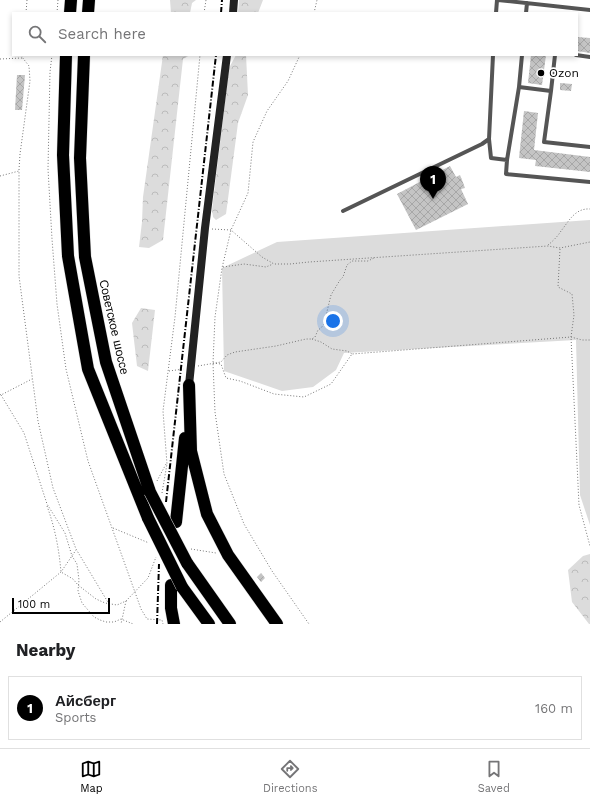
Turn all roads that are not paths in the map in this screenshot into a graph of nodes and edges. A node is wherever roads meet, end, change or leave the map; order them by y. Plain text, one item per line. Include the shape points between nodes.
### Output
1 (71, 0) edge
2 (89, 0) edge
3 (234, 0) edge
4 (498, 0) edge
5 (527, 3) junction
6 (590, 10) edge
7 (70, 12) edge
8 (88, 12) edge
9 (233, 12) edge
10 (496, 12) edge
11 (526, 12) edge
12 (578, 55) edge
13 (66, 56) edge
14 (84, 56) edge
15 (227, 56) edge
16 (494, 56) edge
17 (522, 56) edge
18 (555, 56) edge
19 (590, 57) edge
20 (519, 87) junction
21 (551, 91) junction
22 (489, 140) junction
23 (590, 147) edge
24 (507, 160) junction
25 (590, 182) edge
26 (343, 211) dead end
27 (189, 385) junction
28 (176, 522) dead end
29 (176, 586) junction
30 (174, 624) edge
31 (208, 624) edge
32 (230, 624) edge
33 (277, 624) edge

1 - 7 highway
2 - 8 highway
3 - 9 street
4 - 5 lane
4 - 10 lane
5 - 6 lane
5 - 11 lane
12 - 19 lane
13 - 29 highway, bridge via 63,155 68,256 88,369
14 - 32 highway, Советское шоссе, bridge via 80,158 85,257 106,362 187,563
15 - 27 street via 205,228
16 - 22 lane
17 - 20 lane
18 - 21 lane
20 - 21 lane
20 - 24 lane
21 - 23 lane via 544,142
22 - 24 lane via 491,158
22 - 26 lane
24 - 25 lane via 506,174
27 - 28 highway
27 - 33 highway via 191,451 207,514 228,555
29 - 30 highway via 171,608
29 - 31 highway

